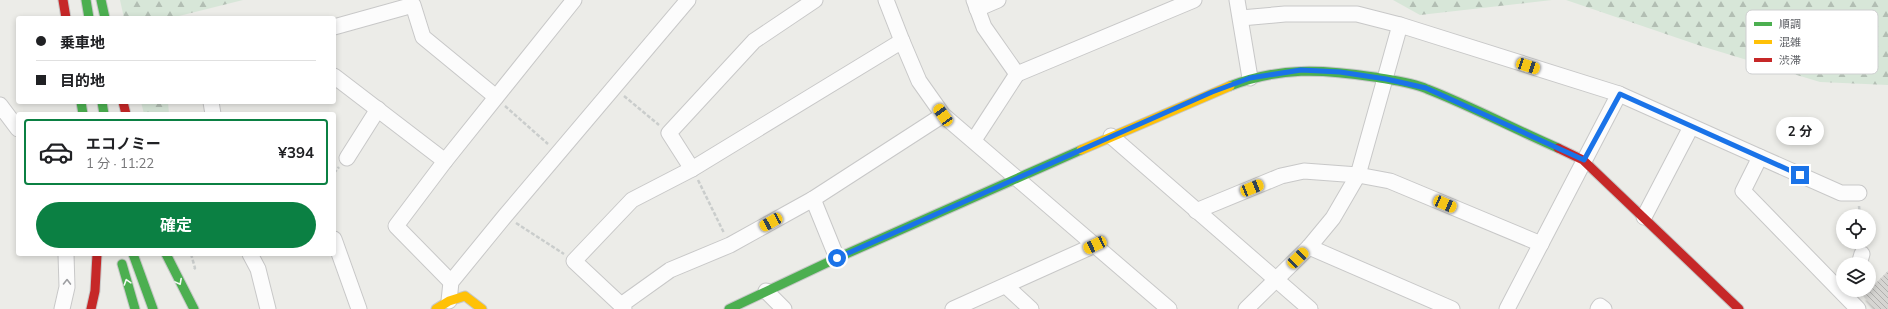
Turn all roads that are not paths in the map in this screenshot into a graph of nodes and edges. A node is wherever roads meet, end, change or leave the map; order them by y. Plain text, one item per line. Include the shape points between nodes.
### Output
1 (63, 0) edge
2 (86, 0) edge
3 (101, 0) edge
4 (574, 0) edge
5 (688, 0) edge
6 (815, 0) edge
7 (886, 0) edge
8 (998, 0) edge
9 (1194, 0) edge
10 (1237, 0) edge
11 (975, 4) edge
12 (66, 16) edge
13 (89, 16) edge
14 (105, 16) edge
15 (1241, 18) junction
16 (1400, 25) junction
17 (336, 26) edge
18 (902, 41) junction
19 (1017, 74) junction
20 (336, 78) edge
21 (1250, 78) junction
22 (1386, 79) junction
23 (1620, 94) junction
24 (496, 97) junction
25 (0, 105) edge
26 (378, 109) junction
27 (943, 115) junction
28 (16, 126) edge
29 (1691, 127) junction
30 (1111, 136) junction
31 (974, 140) junction
32 (1760, 157) junction
33 (347, 158) dead end
34 (1584, 160) junction
35 (445, 161) junction
36 (692, 169) junction
37 (1358, 175) junction
38 (1019, 178) junction
39 (1859, 193) dead end
40 (813, 200) junction
41 (1196, 211) junction
42 (1644, 217) junction
43 (1541, 244) junction
44 (336, 245) edge
45 (1095, 245) junction
46 (1309, 247) junction
47 (66, 256) edge
48 (97, 256) edge
49 (120, 256) edge
50 (135, 256) edge
51 (167, 256) edge
52 (251, 256) edge
53 (837, 258) junction
54 (1275, 280) junction
55 (451, 282) junction
56 (1006, 286) junction
57 (766, 291) junction
58 (449, 300) junction
59 (1854, 300) edge
60 (622, 307) edge
61 (62, 309) edge
62 (91, 309) edge
63 (135, 309) edge
64 (153, 309) edge
65 (194, 309) edge
66 (268, 309) edge
67 (359, 309) edge
68 (436, 309) edge
69 (482, 309) edge
70 (729, 309) edge
71 (784, 309) edge
72 (953, 309) edge
73 (1031, 309) edge
74 (1169, 309) edge
75 (1246, 309) edge
76 (1310, 309) edge
77 (1452, 309) edge
78 (1507, 309) edge
79 (1598, 309) edge
80 (1604, 309) edge
81 (1740, 309) edge

1 - 12 main road
2 - 13 main road
3 - 14 main road
4 - 24 street
5 - 55 street
6 - 36 street via 754,41 669,132
7 - 18 street
8 - 11 street
9 - 19 street
10 - 15 street
11 - 19 street via 984,27
15 - 16 street via 1286,14 1358,14
15 - 21 street
16 - 22 street
16 - 23 street
17 - 24 street via 413,5 423,36
18 - 27 street via 919,81
18 - 36 street
19 - 31 street
20 - 26 street
21 - 22 main road via 1301,70 1340,72
21 - 30 main road
22 - 34 main road via 1426,88
22 - 37 street
23 - 29 street
23 - 34 street
24 - 35 street
25 - 28 street
26 - 33 street
26 - 35 street
27 - 31 street
27 - 40 street
29 - 32 street
29 - 42 street
30 - 38 main road
30 - 41 street
31 - 38 street
32 - 39 street via 1841,193
32 - 59 street via 1743,192
34 - 42 main road
34 - 43 street
35 - 55 street via 396,226
36 - 60 street via 632,200 574,260
37 - 41 street via 1304,171
37 - 43 street via 1390,181
37 - 46 street via 1333,218
38 - 45 street
38 - 53 main road
40 - 53 street
40 - 60 street via 730,244 670,270
41 - 54 street
42 - 81 main road
43 - 78 street
44 - 67 street
45 - 56 street
45 - 74 street
46 - 54 street
46 - 77 street
61 -> 47 street via 67,287
48 - 62 main road
63 -> 49 main road
50 - 64 main road
51 -> 65 main road
52 - 66 street via 258,269
53 - 57 main road
54 - 75 street
54 - 76 street
55 - 58 street
56 - 72 street
56 - 73 street
57 - 70 main road
57 - 71 street
58 - 68 main road
58 - 69 main road via 465,296
79 - 80 street via 1600,306

